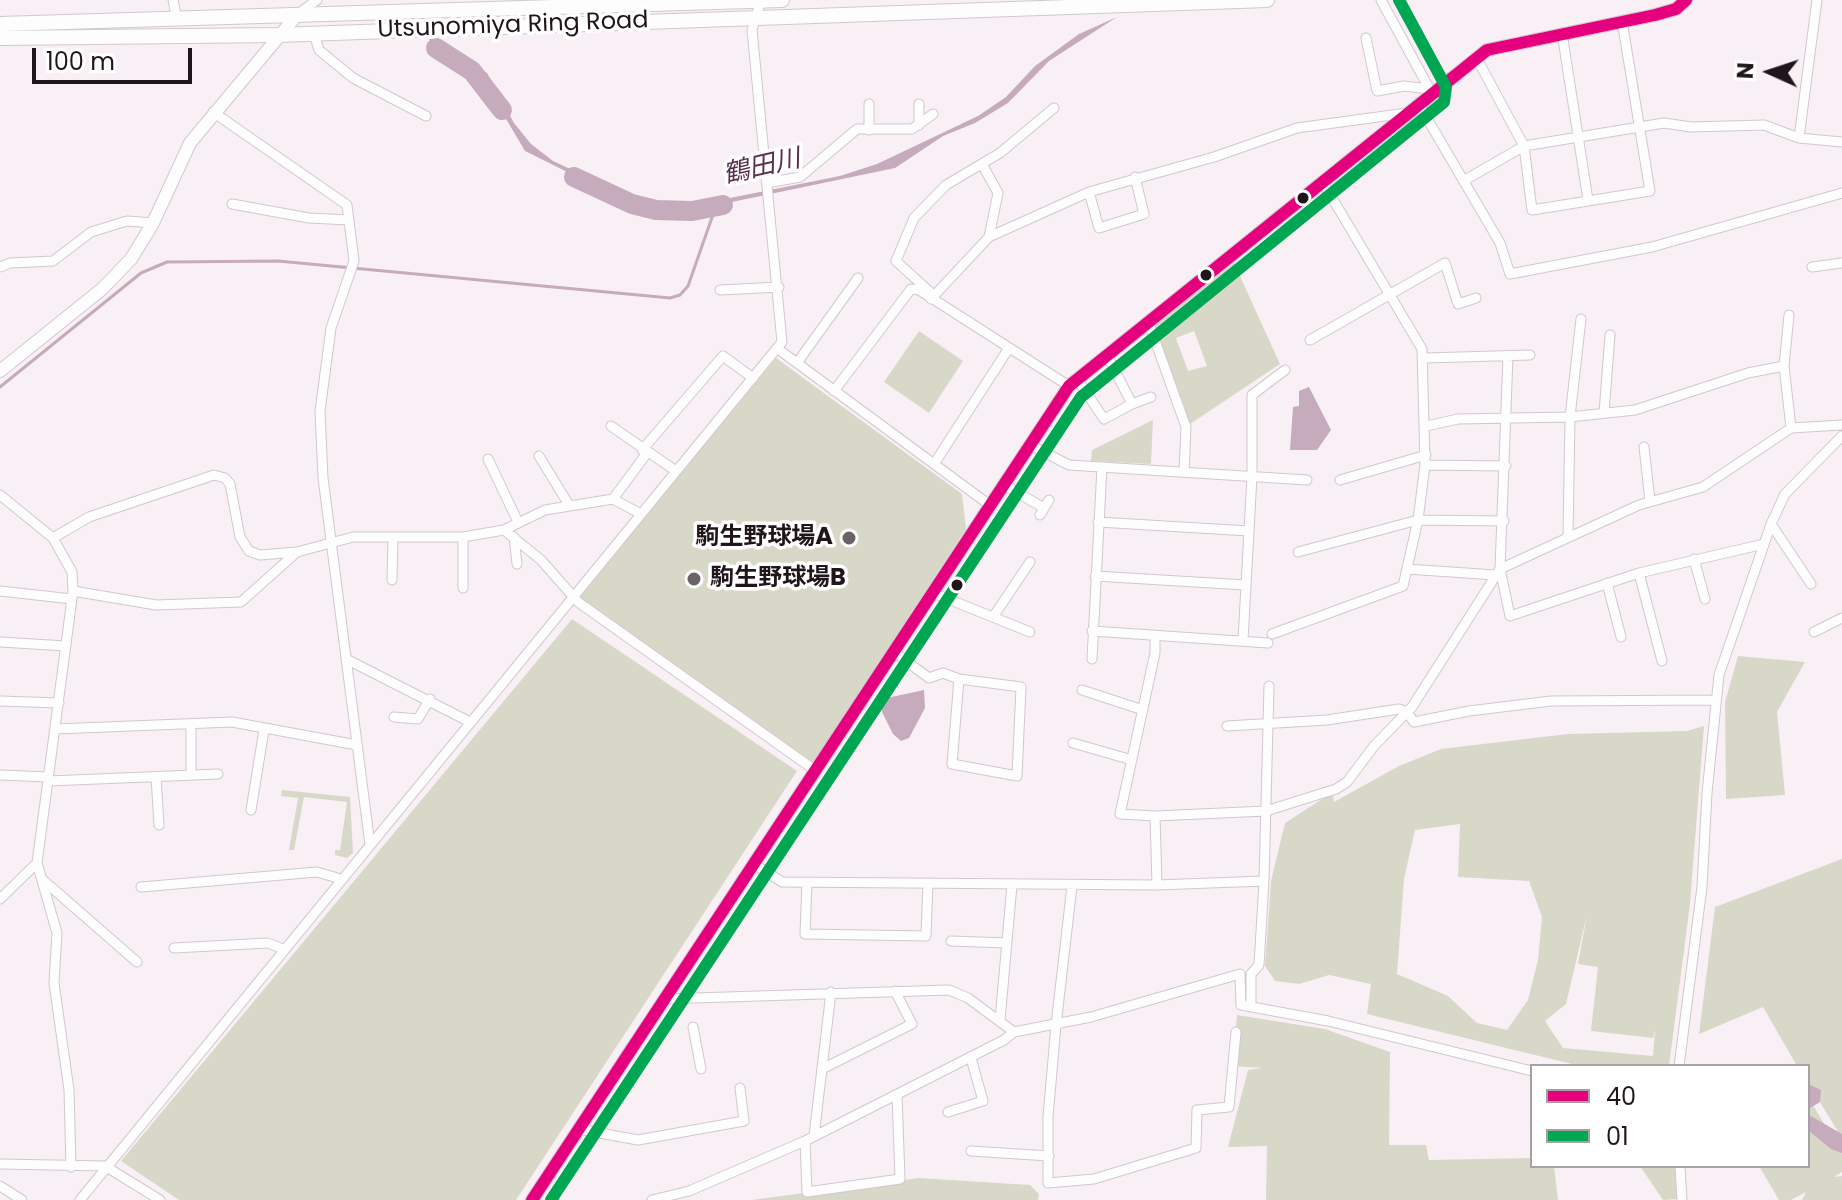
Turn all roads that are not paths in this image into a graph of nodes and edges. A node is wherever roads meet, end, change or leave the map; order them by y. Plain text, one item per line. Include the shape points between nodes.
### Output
1 (173, 0) edge
2 (317, 0) edge
3 (761, 0) edge
4 (782, 0) edge
5 (1267, 0) edge
6 (1381, 0) edge
7 (1686, 0) edge
8 (1817, 0) edge
9 (296, 16) junction
10 (754, 17) junction
11 (178, 21) junction
12 (1622, 21) junction
13 (0, 24) edge
14 (1562, 33) junction
15 (314, 34) junction
16 (277, 35) junction
17 (0, 38) edge
18 (1366, 38) dead end
19 (1476, 57) junction
20 (1430, 91) junction
21 (1418, 103) junction
22 (869, 104) dead end
23 (919, 104) dead end
24 (1054, 108) dead end
25 (213, 112) junction
26 (1407, 113) junction
27 (933, 114) dead end
28 (426, 116) dead end
29 (919, 125) junction
30 (1641, 128) junction
31 (869, 130) junction
32 (1580, 136) junction
33 (1799, 138) junction
34 (1842, 142) edge
35 (1524, 146) junction
36 (982, 164) junction
37 (1135, 177) junction
38 (1465, 180) junction
39 (1322, 181) junction
40 (768, 185) junction
41 (1089, 192) junction
42 (1842, 193) edge
43 (1588, 200) junction
44 (232, 204) dead end
45 (349, 220) junction
46 (153, 223) junction
47 (989, 237) junction
48 (1842, 263) edge
49 (0, 267) edge
50 (1812, 267) dead end
51 (858, 278) dead end
52 (779, 287) junction
53 (720, 290) dead end
54 (1389, 294) junction
55 (932, 297) junction
56 (1476, 298) dead end
57 (1789, 315) dead end
58 (1581, 319) dead end
59 (1148, 321) junction
60 (1610, 335) dead end
61 (1310, 340) dead end
62 (1009, 348) junction
63 (778, 349) junction
64 (1107, 355) junction
65 (1530, 355) dead end
66 (1508, 356) junction
67 (1425, 358) junction
68 (797, 363) junction
69 (1784, 366) junction
70 (1285, 370) dead end
71 (0, 371) edge
72 (753, 378) junction
73 (1073, 382) junction
74 (834, 391) junction
75 (1151, 397) dead end
76 (1132, 404) junction
77 (1604, 413) junction
78 (1570, 417) junction
79 (1507, 419) junction
80 (1842, 425) edge
81 (611, 426) dead end
82 (1426, 426) junction
83 (1791, 428) junction
84 (1842, 436) edge
85 (1030, 445) junction
86 (1644, 447) dead end
87 (644, 452) junction
88 (539, 456) dead end
89 (488, 459) dead end
90 (1425, 460) junction
91 (934, 464) junction
92 (1506, 466) junction
93 (1102, 467) junction
94 (676, 471) junction
95 (1184, 472) junction
96 (1252, 476) junction
97 (1307, 480) dead end
98 (1340, 480) dead end
99 (1004, 485) junction
100 (0, 495) edge
101 (613, 499) junction
102 (1650, 501) junction
103 (569, 505) junction
104 (991, 506) junction
105 (1044, 508) dead end
106 (641, 514) junction
107 (1418, 520) junction
108 (1504, 521) junction
109 (518, 522) junction
110 (1098, 522) junction
111 (1771, 524) junction
112 (504, 530) junction
113 (1249, 531) junction
114 (1568, 535) junction
115 (393, 537) junction
116 (463, 537) junction
117 (514, 537) junction
118 (53, 538) junction
119 (331, 542) junction
120 (1764, 544) junction
121 (297, 552) junction
122 (1298, 552) dead end
123 (1694, 559) junction
124 (1030, 562) dead end
125 (517, 564) dead end
126 (1407, 569) junction
127 (1498, 572) junction
128 (1639, 573) junction
129 (1095, 576) junction
130 (392, 580) dead end
131 (1607, 583) junction
132 (1811, 584) dead end
133 (1245, 585) junction
134 (463, 588) dead end
135 (0, 591) edge
136 (933, 593) junction
137 (73, 595) junction
138 (573, 597) junction
139 (1705, 599) dead end
140 (993, 617) junction
141 (1842, 618) edge
142 (1092, 631) junction
143 (1030, 632) dead end
144 (1814, 632) dead end
145 (1155, 635) junction
146 (1621, 637) dead end
147 (1243, 640) junction
148 (0, 642) edge
149 (66, 646) junction
150 (894, 652) junction
151 (346, 659) junction
152 (1092, 659) dead end
153 (1662, 661) dead end
154 (959, 679) junction
155 (1269, 686) dead end
156 (1082, 690) dead end
157 (430, 699) junction
158 (1714, 700) junction
159 (0, 701) edge
160 (59, 703) junction
161 (1143, 710) junction
162 (1407, 712) junction
163 (394, 717) dead end
164 (470, 722) junction
165 (1268, 723) junction
166 (191, 724) junction
167 (1227, 726) dead end
168 (55, 729) junction
169 (264, 730) junction
170 (1073, 743) dead end
171 (357, 745) junction
172 (1132, 760) junction
173 (816, 771) junction
174 (218, 774) dead end
175 (0, 775) edge
176 (191, 775) junction
177 (156, 777) junction
178 (49, 779) junction
179 (251, 810) dead end
180 (1266, 811) junction
181 (1155, 816) junction
182 (159, 825) dead end
183 (370, 845) junction
184 (37, 863) junction
185 (754, 864) junction
186 (42, 878) junction
187 (341, 879) junction
188 (1264, 881) junction
189 (807, 883) junction
190 (928, 884) junction
191 (0, 885) edge
192 (13, 885) junction
193 (1012, 885) junction
194 (1157, 885) junction
195 (1072, 886) junction
196 (141, 887) dead end
197 (0, 899) edge
198 (951, 941) dead end
199 (1007, 943) junction
200 (174, 948) dead end
201 (283, 949) junction
202 (137, 962) dead end
203 (1245, 974) junction
204 (895, 991) junction
205 (831, 992) junction
206 (663, 999) junction
207 (1000, 1020) junction
208 (1056, 1025) junction
209 (693, 1027) dead end
210 (1014, 1032) junction
211 (1236, 1032) dead end
212 (971, 1058) junction
213 (1679, 1064) edge
214 (701, 1069) dead end
215 (822, 1069) junction
216 (1530, 1071) edge
217 (740, 1088) dead end
218 (897, 1095) junction
219 (948, 1112) dead end
220 (578, 1129) junction
221 (810, 1139) junction
222 (971, 1151) dead end
223 (1049, 1156) junction
224 (0, 1164) edge
225 (105, 1166) junction
226 (71, 1167) junction
227 (1680, 1168) edge
228 (0, 1186) edge
229 (22, 1200) edge
230 (80, 1200) edge
231 (160, 1200) edge
232 (532, 1200) edge
233 (652, 1200) edge
234 (1682, 1200) edge

1 - 11 street
2 - 9 street
3 - 4 main road, Utsunomiya Ring Road
3 - 9 main road, Utsunomiya Ring Road
3 - 10 street
5 - 10 main road, Utsunomiya Ring Road
6 - 20 street
7 - 12 street via 1666,12
8 - 33 street
9 - 11 main road, Utsunomiya Ring Road
9 - 16 street
10 - 15 main road, Utsunomiya Ring Road
10 - 40 street
11 - 13 main road, Utsunomiya Ring Road
12 - 14 street
12 - 30 street
14 - 19 street via 1505,44
14 - 32 street
15 - 16 main road, Utsunomiya Ring Road
15 - 28 street via 319,50 353,78
16 - 17 main road, Utsunomiya Ring Road
16 - 25 street
18 - 20 street via 1377,91 1404,86
19 - 20 street
19 - 35 street
20 - 21 street
21 - 26 street
21 - 38 street
22 - 31 street
23 - 29 street
24 - 36 street
25 - 45 street via 347,205
25 - 46 street via 190,143
26 - 37 street via 1297,128
26 - 39 street
27 - 29 street
29 - 31 street
30 - 32 street
30 - 33 street via 1664,123 1764,125
30 - 43 street via 1650,191
31 - 40 street via 857,129 800,177
32 - 35 street
32 - 43 street
33 - 34 street
35 - 38 street
35 - 43 street via 1532,210
36 - 47 street via 998,193
36 - 55 street via 946,185 914,218 896,261
37 - 41 street
37 - 41 street via 1144,214 1099,228
38 - 42 street via 1500,243 1510,274 1652,247
39 - 54 street
39 - 59 street
40 - 52 street
41 - 47 street
44 - 45 street
45 - 119 street via 353,266 331,328 320,411
46 - 49 street via 127,221 91,232 53,261
46 - 71 street via 131,259 102,289
47 - 55 street
48 - 50 street
51 - 68 street
52 - 53 street
52 - 63 street via 784,336
54 - 56 street via 1445,263 1458,304
54 - 61 street
54 - 67 street
55 - 62 street
55 - 74 street via 911,289
57 - 69 street
58 - 78 street
59 - 64 street
59 - 95 street via 1186,427
60 - 77 street
62 - 73 street
62 - 91 street
63 - 68 street
63 - 72 street
64 - 73 street
64 - 76 street
65 - 66 street
66 - 67 street
66 - 79 street
67 - 82 street
68 - 74 street
69 - 77 street via 1635,410
69 - 83 street
70 - 96 street via 1252,395
72 - 87 street via 723,356
72 - 94 street
73 - 76 street via 1104,419
73 - 85 street
74 - 91 street
75 - 76 street
77 - 78 street
78 - 79 street
78 - 114 street
79 - 82 street via 1458,419
79 - 92 street
80 - 83 street
81 - 87 street
82 - 90 street
83 - 102 street via 1703,487
84 - 111 street via 1785,494
85 - 93 street via 1069,465
85 - 99 street
86 - 102 street
87 - 94 street
87 - 101 street
88 - 103 street
89 - 109 street
90 - 92 street
90 - 98 street
90 - 107 street
91 - 104 street
92 - 108 street
93 - 95 street
93 - 110 street
94 - 106 street
95 - 96 street
96 - 97 street
96 - 113 street
99 - 104 street
99 - 105 street
100 - 118 street
101 - 103 street
101 - 106 street
102 - 114 street
103 - 109 street
104 - 136 street
106 - 138 street
107 - 108 street
107 - 122 street
107 - 126 street
108 - 127 street
109 - 112 street
110 - 113 street
110 - 129 street
111 - 120 street
111 - 132 street
112 - 116 street
112 - 117 street
113 - 133 street
114 - 127 street
115 - 116 street
115 - 119 street
115 - 130 street
116 - 134 street
117 - 125 street
117 - 138 street
118 - 121 street via 89,517 214,475 230,484 240,537 249,551
118 - 137 street via 72,572
119 - 121 street
119 - 151 street
120 - 123 street
120 - 158 street
121 - 137 street via 241,602 156,605
123 - 128 street
123 - 139 street
124 - 140 street
126 - 127 street
126 - 147 street via 1403,586 1270,639
127 - 131 street via 1510,616
127 - 162 street
128 - 131 street
128 - 153 street
129 - 133 street
129 - 142 street
131 - 146 street
133 - 147 street
135 - 137 street
136 - 140 street
136 - 150 street
137 - 149 street
138 - 164 street
138 - 173 street
140 - 143 street
141 - 144 street
142 - 145 street
142 - 152 street
145 - 147 street
145 - 161 street
148 - 149 street
149 - 160 street
150 - 154 street via 929,678 943,673
150 - 173 street
151 - 157 street
151 - 171 street
154 - 154 street via 952,764 1017,776 1021,687
155 - 165 street
156 - 161 street
157 - 163 street via 418,719
157 - 164 street
158 - 162 street via 1551,701 1414,722
158 - 213 street via 1702,887
159 - 160 street
160 - 168 street
161 - 172 street
162 - 165 street
162 - 180 street via 1347,782
164 - 183 street
165 - 167 street
165 - 180 street
166 - 168 street
166 - 169 street via 232,722
166 - 176 street
168 - 178 street
169 - 171 street
169 - 179 street
170 - 172 street
171 - 183 street
172 - 181 street via 1120,814
173 - 185 street
174 - 176 street
175 - 178 street
176 - 177 street
177 - 178 street
177 - 182 street
178 - 184 street
180 - 181 street
180 - 188 street
181 - 194 street
183 - 187 street
184 - 186 street
184 - 192 street
185 - 189 street via 782,882
185 - 206 street
186 - 202 street
186 - 226 street via 57,933 54,983 69,1090
187 - 196 street via 317,872
187 - 201 street
188 - 194 street
188 - 203 street via 1259,965
189 - 190 street
189 - 190 street via 805,934 926,936
190 - 193 street
191 - 192 street
192 - 197 street
193 - 195 street
193 - 199 street
194 - 195 street
195 - 208 street
198 - 199 street
199 - 207 street
200 - 201 street via 268,943
201 - 225 street
203 - 208 street
203 - 216 street via 1251,1007
204 - 205 street
204 - 207 street via 949,990
204 - 215 street via 912,1024
205 - 206 street
205 - 215 street
206 - 220 street
207 - 210 street
208 - 210 street
208 - 223 street
209 - 214 street
210 - 212 street
211 - 223 street via 1229,1107 1197,1110 1196,1148 1094,1179 1048,1183
212 - 218 street
212 - 219 street via 983,1101
215 - 221 street
217 - 220 street via 744,1121 638,1140
218 - 221 street
218 - 221 street via 900,1179 807,1192
220 - 232 street
221 - 233 street via 689,1191
222 - 223 street
224 - 226 street
225 - 226 street
225 - 230 street
225 - 231 street
227 - 234 street
228 - 229 street

